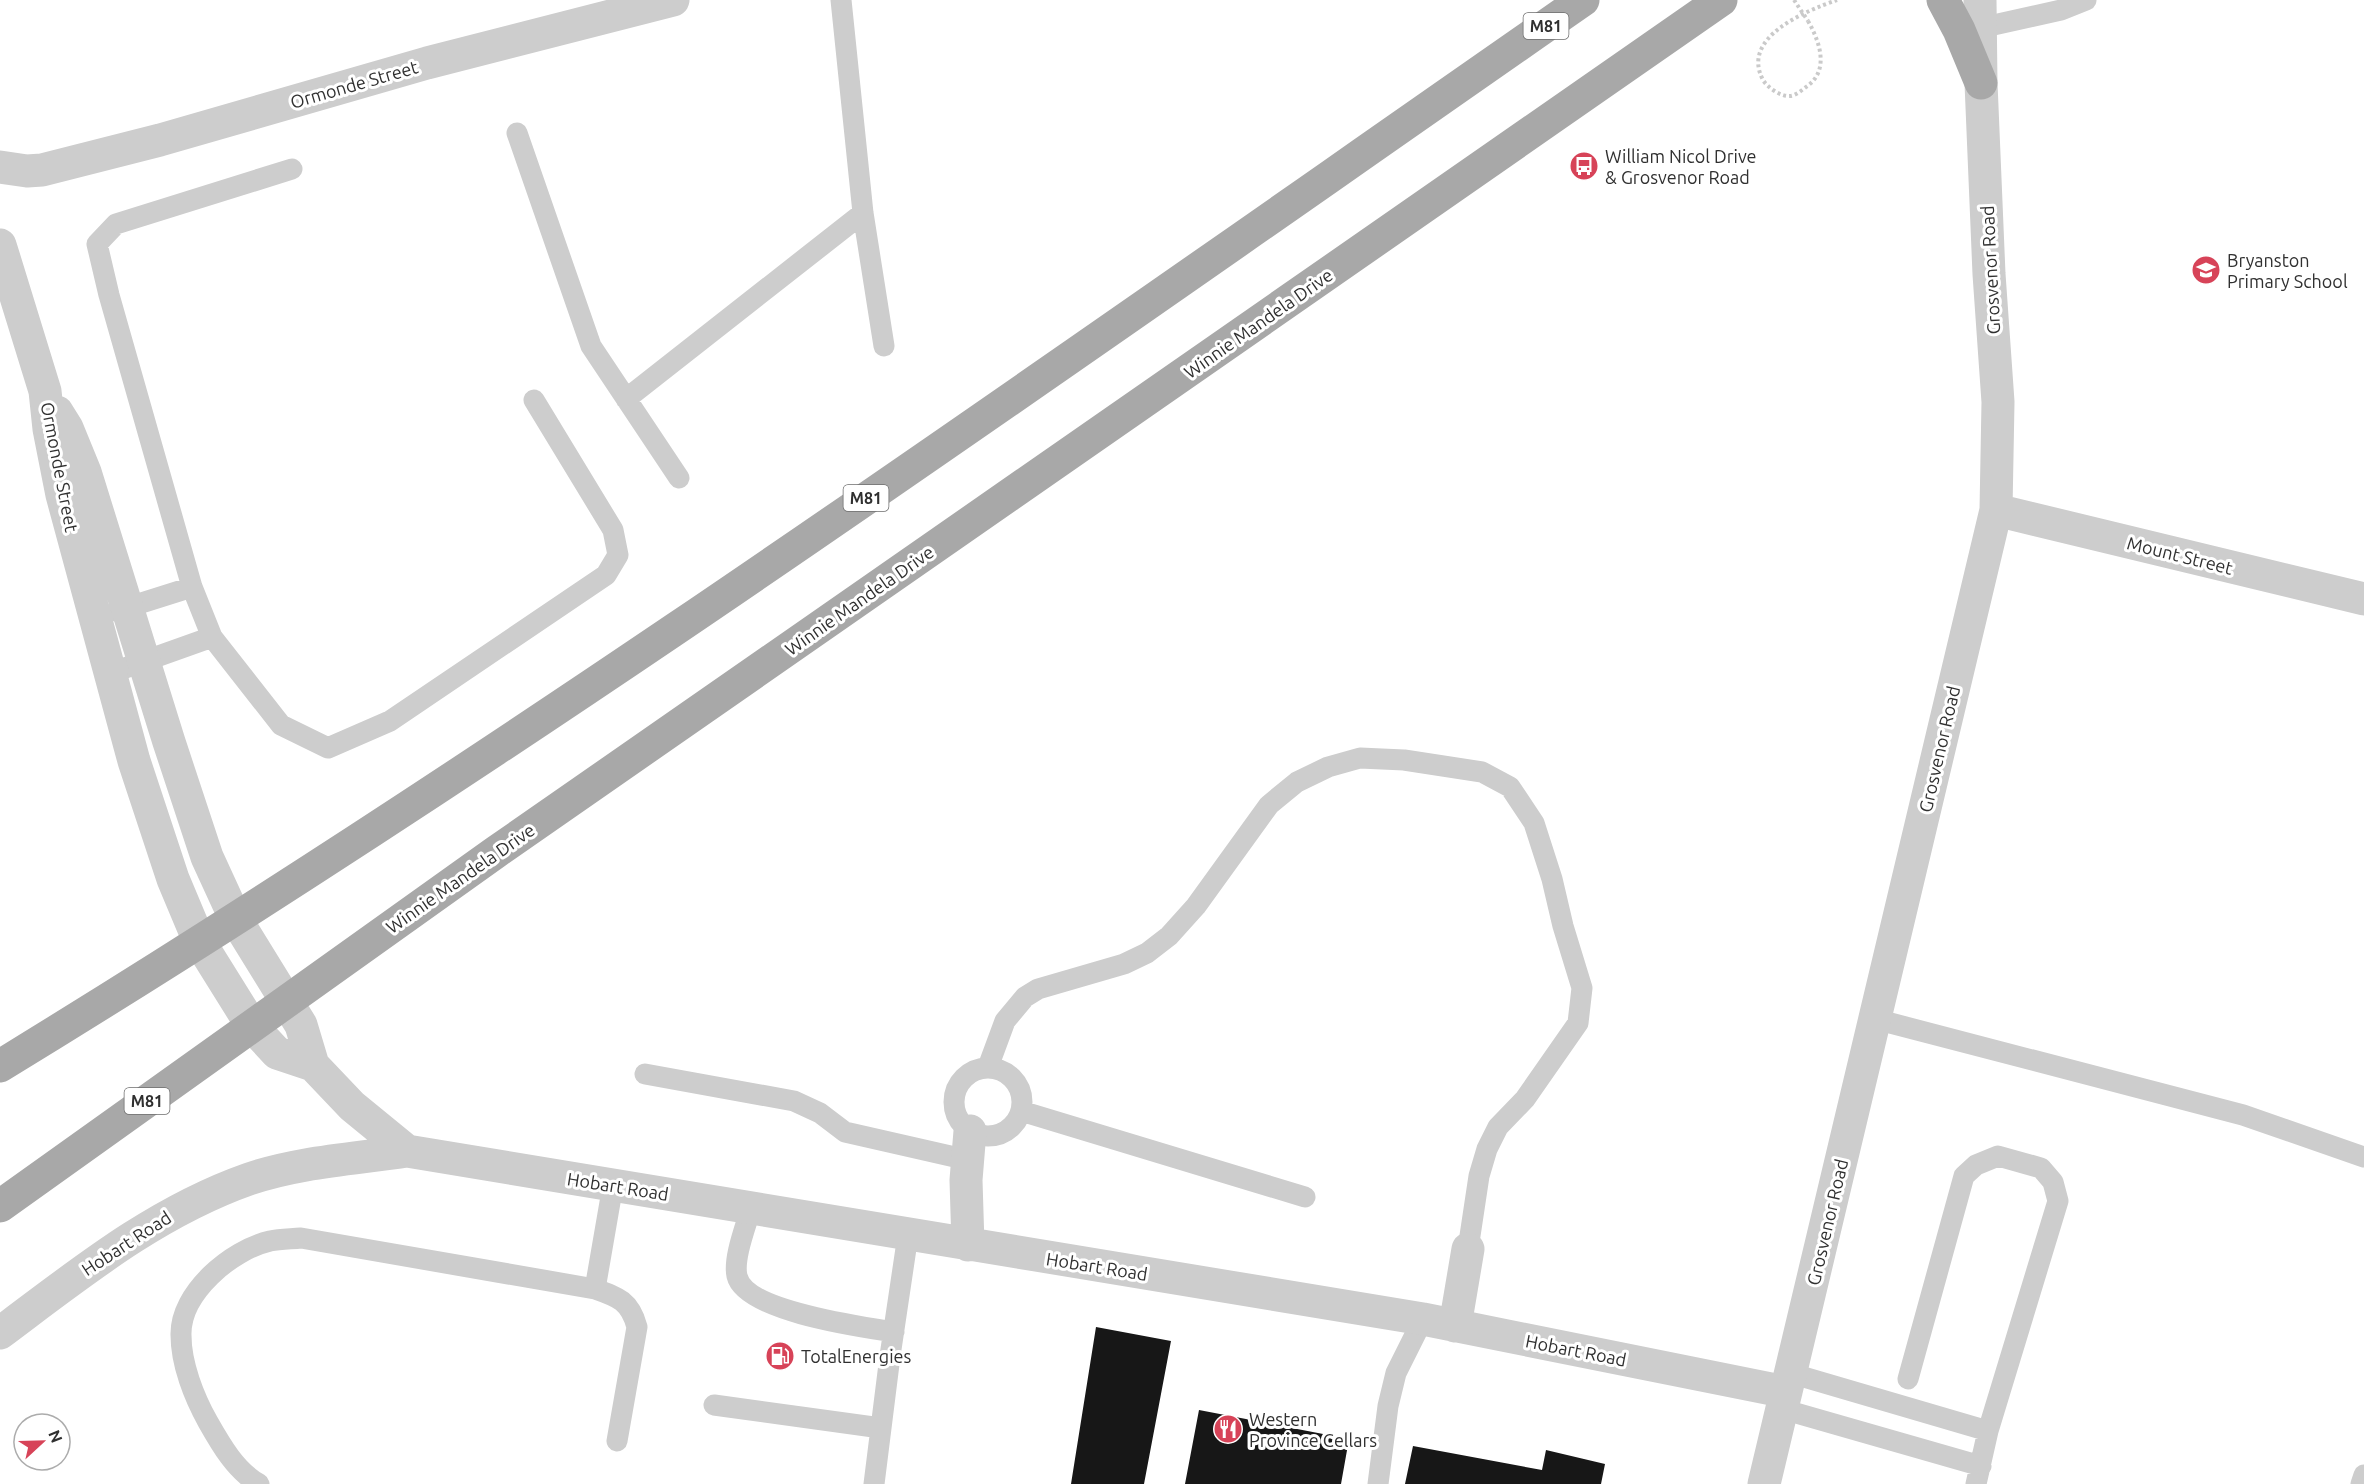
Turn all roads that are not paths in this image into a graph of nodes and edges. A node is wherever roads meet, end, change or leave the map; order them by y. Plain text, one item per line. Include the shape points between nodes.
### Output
1 (673, 0) edge
2 (841, 0) edge
3 (1583, 0) edge
4 (1721, 0) edge
5 (1943, 0) edge
6 (2086, 0) edge
7 (637, 4) edge
8 (1980, 14) edge
9 (1981, 83) junction
10 (517, 133) dead end
11 (0, 167) edge
12 (292, 169) dead end
13 (863, 213) junction
14 (0, 245) edge
15 (884, 346) dead end
16 (45, 391) junction
17 (626, 399) junction
18 (534, 400) dead end
19 (680, 478) dead end
20 (1996, 510) junction
21 (192, 587) junction
22 (2364, 599) edge
23 (128, 608) junction
24 (95, 617) junction
25 (212, 637) junction
26 (144, 661) junction
27 (111, 673) junction
28 (235, 918) junction
29 (199, 941) junction
30 (287, 1001) junction
31 (1875, 1019) junction
32 (252, 1026) junction
33 (313, 1065) junction
34 (0, 1066) edge
35 (988, 1067) junction
36 (645, 1074) dead end
37 (1021, 1111) junction
38 (969, 1146) junction
39 (407, 1151) junction
40 (2364, 1157) edge
41 (613, 1185) junction
42 (1305, 1197) dead end
43 (0, 1206) edge
44 (751, 1208) junction
45 (908, 1235) junction
46 (968, 1245) junction
47 (1468, 1249) joint
48 (595, 1288) junction
49 (1422, 1319) junction
50 (1455, 1326) junction
51 (894, 1332) junction
52 (0, 1333) edge
53 (1908, 1379) dead end
54 (1786, 1391) junction
55 (714, 1405) dead end
56 (881, 1428) junction
57 (1988, 1431) junction
58 (617, 1442) dead end
59 (1978, 1475) edge
60 (2364, 1475) edge
61 (259, 1484) edge
62 (874, 1484) edge
63 (1378, 1484) edge
64 (1764, 1484) edge
65 (2361, 1484) edge

1 - 7 street, Ormonde Street
2 - 13 lane
3 - 28 main road, M81 via 714,603 509,742
4 - 30 main road, Winnie Mandela Drive / M81
5 - 9 main road
6 - 8 lane via 2061,10
7 - 11 street, Ormonde Street via 160,140 42,170
8 - 9 street, Grosvenor Road
9 - 20 street, Grosvenor Road via 1998,402
10 - 17 lane via 591,346
12 - 21 lane via 116,224 97,244
13 - 15 lane
13 - 17 lane
14 - 16 street
16 - 23 street, Ormonde Street via 67,428 85,472
16 - 24 street, Ormonde Street via 62,495
17 - 19 lane
18 - 25 lane via 613,530 618,555 606,575 390,721 328,748 281,725
20 - 22 street, Mount Street
20 - 31 street, Grosvenor Road
21 - 23 lane
21 - 25 lane
23 - 24 lane
23 - 26 street, Ormonde Street
24 - 27 street, Ormonde Street
25 - 26 lane
26 - 27 lane
26 - 28 street, Ormonde Street via 207,857
27 - 29 street, Ormonde Street via 134,761 173,879
28 - 29 main road, M81
28 - 30 street, Ormonde Street
29 - 32 street, Ormonde Street
29 - 34 main road, M81
30 - 32 main road, Winnie Mandela Drive / M81
30 - 33 street, Hobart Road via 301,1025
31 - 40 lane via 2243,1115
31 - 54 street, Grosvenor Road
32 - 33 street, Hobart Road via 277,1053
32 - 43 main road, Winnie Mandela Drive / M81
33 - 39 street, Hobart Road via 352,1106
35 - 37 lane via 1001,1069 1019,1086
35 - 38 lane via 971,1071 958,1084 953,1101
35 - 47 lane via 1005,1021 1025,998 1038,989 1124,964 1169,936 1196,906 1269,805 1297,782 1360,758 1404,760 1482,772 1510,787 1534,823 1582,988 1578,1023 1525,1099 1498,1127 1487,1149
36 - 38 lane via 794,1101 820,1113 845,1132
37 - 38 lane via 1007,1131
37 - 42 lane
38 - 46 street
39 - 41 street, Hobart Road
39 - 52 street, Hobart Road via 295,1167 195,1200 117,1247
41 - 44 street, Hobart Road
41 - 48 lane
44 - 45 street, Hobart Road
44 - 51 lane via 736,1275 750,1294 834,1323
45 - 46 street, Hobart Road
45 - 51 lane
46 - 49 street, Hobart Road
47 - 50 street
48 - 58 lane via 619,1297 637,1328
48 - 61 lane via 302,1238 269,1242 228,1260 205,1281 186,1308 181,1334 184,1358 197,1401 219,1442 247,1477
49 - 50 street, Hobart Road
49 - 63 lane via 1396,1372
50 - 54 street, Hobart Road
51 - 56 lane
53 - 57 lane via 1964,1176 1976,1165 1998,1156 2041,1168 2053,1182 2058,1201
54 - 57 lane
54 - 59 lane
54 - 64 street, Grosvenor Road
55 - 56 lane
56 - 62 lane
57 - 59 lane
60 - 65 lane

